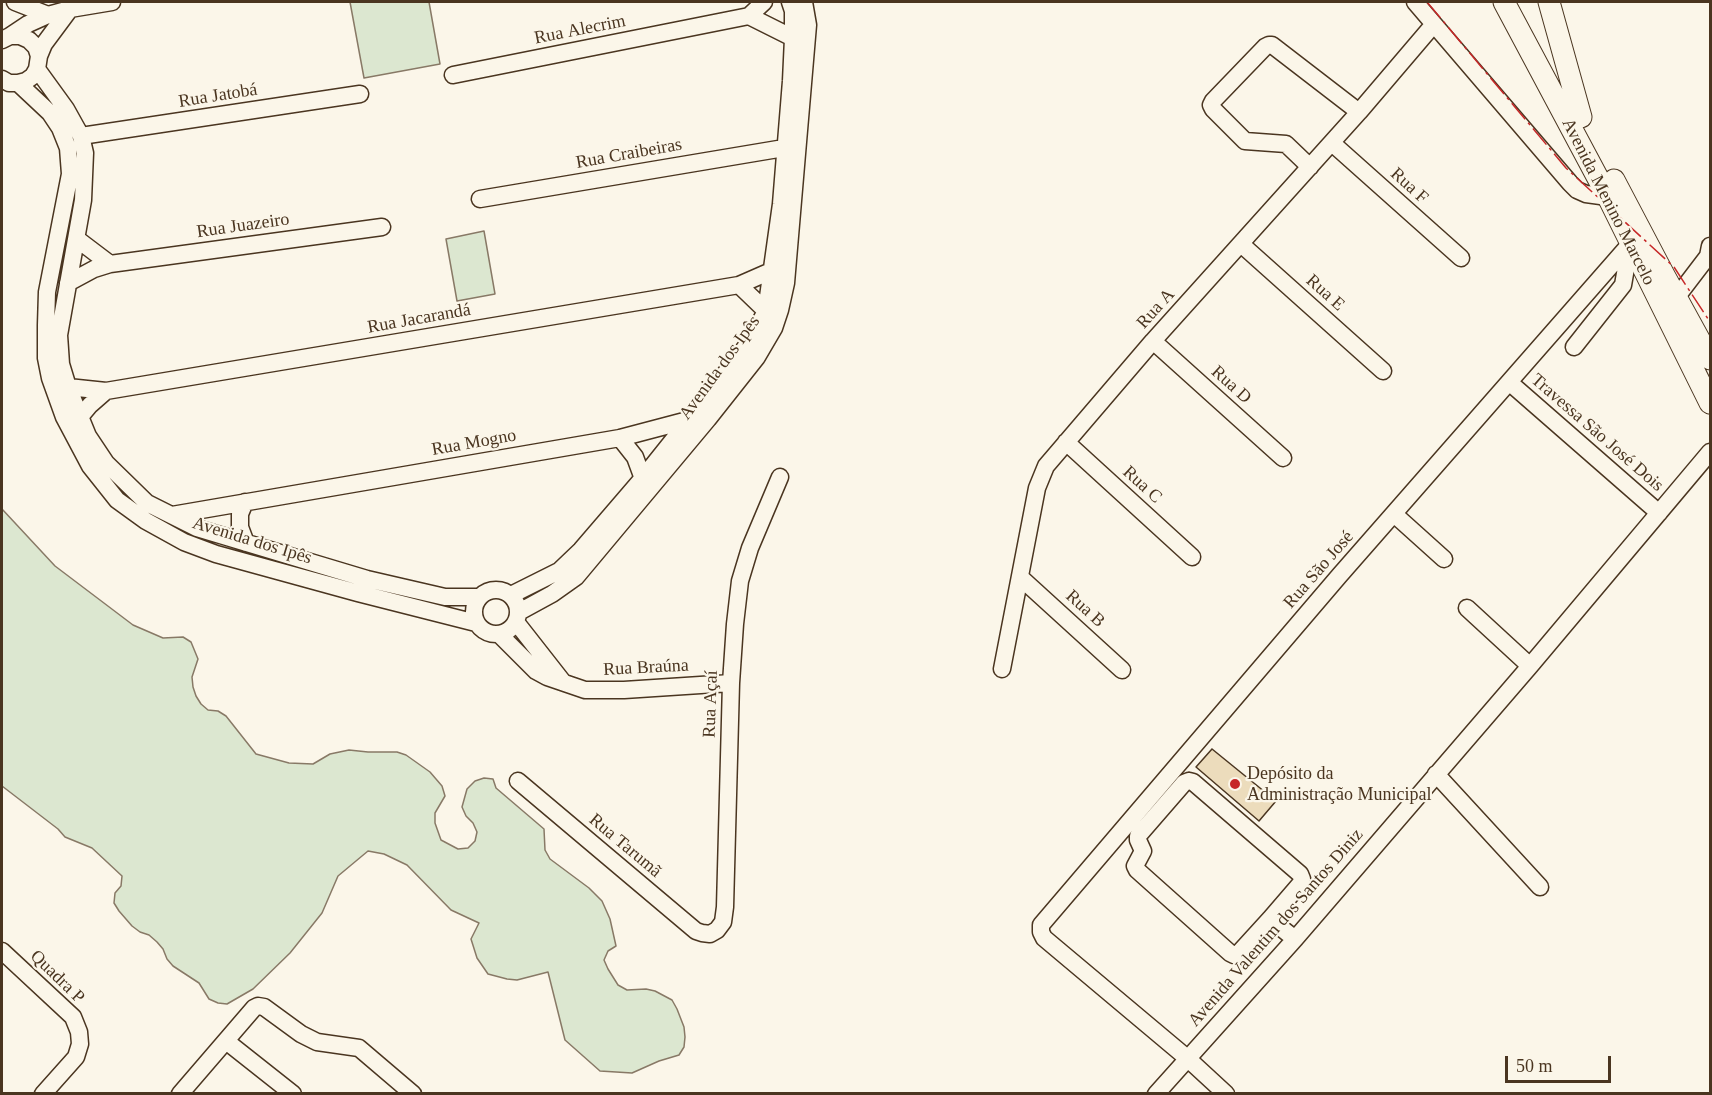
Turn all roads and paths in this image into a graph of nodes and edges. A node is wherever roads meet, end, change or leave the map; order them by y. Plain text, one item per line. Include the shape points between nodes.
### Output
1 (15, 2) edge
2 (112, 2) edge
3 (764, 2) edge
4 (790, 2) edge
5 (804, 2) edge
6 (1415, 2) edge
7 (1504, 2) edge
8 (1520, 2) edge
9 (1549, 2) edge
10 (70, 9) junction
11 (48, 15) junction
12 (749, 16) junction
13 (1434, 24) junction
14 (6, 37) edge
15 (793, 38) junction
16 (38, 62) junction
17 (453, 75) dead end
18 (6, 80) edge
19 (360, 94) dead end
20 (1359, 112) junction
21 (1581, 117) junction
22 (81, 136) junction
23 (1332, 143) junction
24 (784, 148) junction
25 (1310, 167) junction
26 (1608, 197) junction
27 (480, 199) dead end
28 (382, 227) dead end
29 (78, 239) junction
30 (1241, 244) junction
31 (1630, 244) junction
32 (1710, 246) edge
33 (1461, 258) dead end
34 (110, 264) junction
35 (771, 271) junction
36 (68, 283) junction
37 (739, 285) junction
38 (1681, 306) junction
39 (766, 311) junction
40 (1710, 336) edge
41 (1153, 341) junction
42 (1574, 347) dead end
43 (1710, 359) edge
44 (1383, 370) dead end
45 (1509, 382) junction
46 (68, 387) junction
47 (106, 391) junction
48 (1710, 403) edge
49 (80, 417) junction
50 (690, 419) junction
51 (708, 419) junction
52 (620, 438) junction
53 (1066, 442) junction
54 (1710, 452) edge
55 (1283, 458) dead end
56 (780, 477) dead end
57 (645, 485) junction
58 (245, 502) junction
59 (1659, 513) junction
60 (1394, 514) junction
61 (172, 515) junction
62 (246, 543) junction
63 (1192, 557) dead end
64 (1444, 559) dead end
65 (1021, 578) junction
66 (511, 595) junction
67 (479, 597) junction
68 (1467, 608) dead end
69 (518, 617) junction
70 (476, 623) junction
71 (499, 634) junction
72 (1530, 666) junction
73 (1002, 669) dead end
74 (1122, 670) dead end
75 (563, 683) junction
76 (730, 683) junction
77 (1436, 774) junction
78 (518, 782) dead end
79 (1540, 887) dead end
80 (1282, 929) junction
81 (711, 934) joint
82 (2, 951) edge
83 (226, 1041) junction
84 (1188, 1058) junction
85 (43, 1094) edge
86 (180, 1094) edge
87 (293, 1094) edge
88 (413, 1094) edge
89 (1156, 1094) edge
90 (1226, 1094) edge

1 - 11 street
1 - 14 street
2 - 10 street
3 - 12 street
4 - 15 street, Avenida dos Ipês
5 - 51 street, Avenida dos Ipês via 808,25 786,283 780,310 756,357
6 - 13 street
7 - 26 main road, Avenida Menino Marcelo
8 - 21 main road, Avenida Menino Marcelo
9 - 21 main road
10 - 11 street
10 - 16 street via 44,44
11 - 14 street
12 - 15 street
12 - 17 street, Rua Alecrim
13 - 20 street, Rua A
13 - 26 street via 1577,190
14 - 16 street, Avenida dos Ipês via 29,40 36,47
15 - 24 street, Avenida dos Ipês
16 - 18 street via 33,76 26,81
16 - 22 street, Avenida dos Ipês
18 - 70 street, Avenida dos Ipês via 50,113 68,148 70,174 48,292 46,358 64,417 90,466 117,500 184,542 216,554
19 - 22 street, Rua Jatobá
20 - 23 street, Rua A
20 - 25 street via 1272,45 1265,47 1213,101 1213,109 1245,141 1286,144
21 - 38 main road, Avenida Menino Marcelo
22 - 29 street, Avenida dos Ipês via 85,164
23 - 25 street, Rua A
23 - 33 street, Rua F
24 - 27 street, Rua Craibeiras
24 - 35 street, Avenida dos Ipês
25 - 30 street, Rua A
26 - 31 main road, Avenida Menino Marcelo
28 - 34 street, Rua Juazeiro
29 - 34 street
29 - 36 street, Avenida dos Ipês
30 - 41 street, Rua A
30 - 44 street, Rua E
31 - 42 street via 1623,285
31 - 45 street, Rua São José
31 - 48 main road, Avenida Menino Marcelo
32 - 38 street
34 - 36 street, Rua Juazeiro
35 - 37 street, Rua Jacarandá
35 - 39 street, Avenida dos Ipês
36 - 46 street, Avenida dos Ipês via 59,335
37 - 39 street
37 - 47 street, Rua Jacarandá
38 - 40 street
38 - 43 main road, Avenida Menino Marcelo
39 - 50 street, Avenida dos Ipês via 748,344
41 - 53 street, Rua A
41 - 55 street, Rua D
45 - 59 street, Travessa São José Dois
45 - 60 street, Rua São José
46 - 47 street, Rua Jacarandá
46 - 49 street, Avenida dos Ipês
47 - 49 street
49 - 61 street, Avenida dos Ipês via 106,463 147,503
50 - 51 street, Rua Mogno
50 - 52 street, Rua Mogno
50 - 57 street, Avenida dos Ipês
51 - 57 street, Avenida dos Ipês
52 - 57 street via 635,457
52 - 58 street, Rua Mogno
53 - 63 street, Rua C
53 - 65 street, Rua A via 1046,466 1037,488
54 - 59 street, Avenida Valentim dos Santos Diniz
56 - 76 street, Rua Açaí via 740,581
57 - 66 street, Avenida dos Ipês via 559,571
57 - 69 street, Avenida dos Ipês via 576,577
58 - 61 street, Rua Mogno
58 - 62 street via 240,527
59 - 72 street, Avenida Valentim dos Santos Diniz
60 - 64 street
60 - 84 street, Rua São José via 1041,925 1044,938
61 - 62 street, Avenida dos Ipês via 197,528
62 - 67 street, Avenida dos Ipês via 429,594
65 - 73 street, Rua A
65 - 74 street, Rua B
66 - 67 street, Avenida dos Ipês via 494,590
66 - 69 street via 517,602
67 - 70 street via 474,605
68 - 72 street
69 - 71 street, Avenida dos Ipês via 510,629
69 - 75 street
70 - 71 street, Avenida dos Ipês via 490,634
71 - 75 street, Rua Braúna via 536,671
72 - 77 street, Avenida Valentim dos Santos Diniz
75 - 76 street, Rua Braúna via 585,690
76 - 81 street, Rua Açaí via 725,907 723,922
77 - 79 street
77 - 80 street, Avenida Valentim dos Santos Diniz
78 - 81 street, Rua Tarumã via 696,931
80 - 80 street via 1234,955 1137,870 1143,851 1138,836 1184,783 1193,782 1300,874 1301,883
80 - 84 street, Avenida Valentim dos Santos Diniz
82 - 85 street, Quadra P via 73,1017 79,1032 76,1057
83 - 86 street
83 - 87 street
83 - 88 street via 254,1008 261,1006 317,1042 359,1048
84 - 89 street, Avenida Valentim dos Santos Diniz
84 - 90 street

